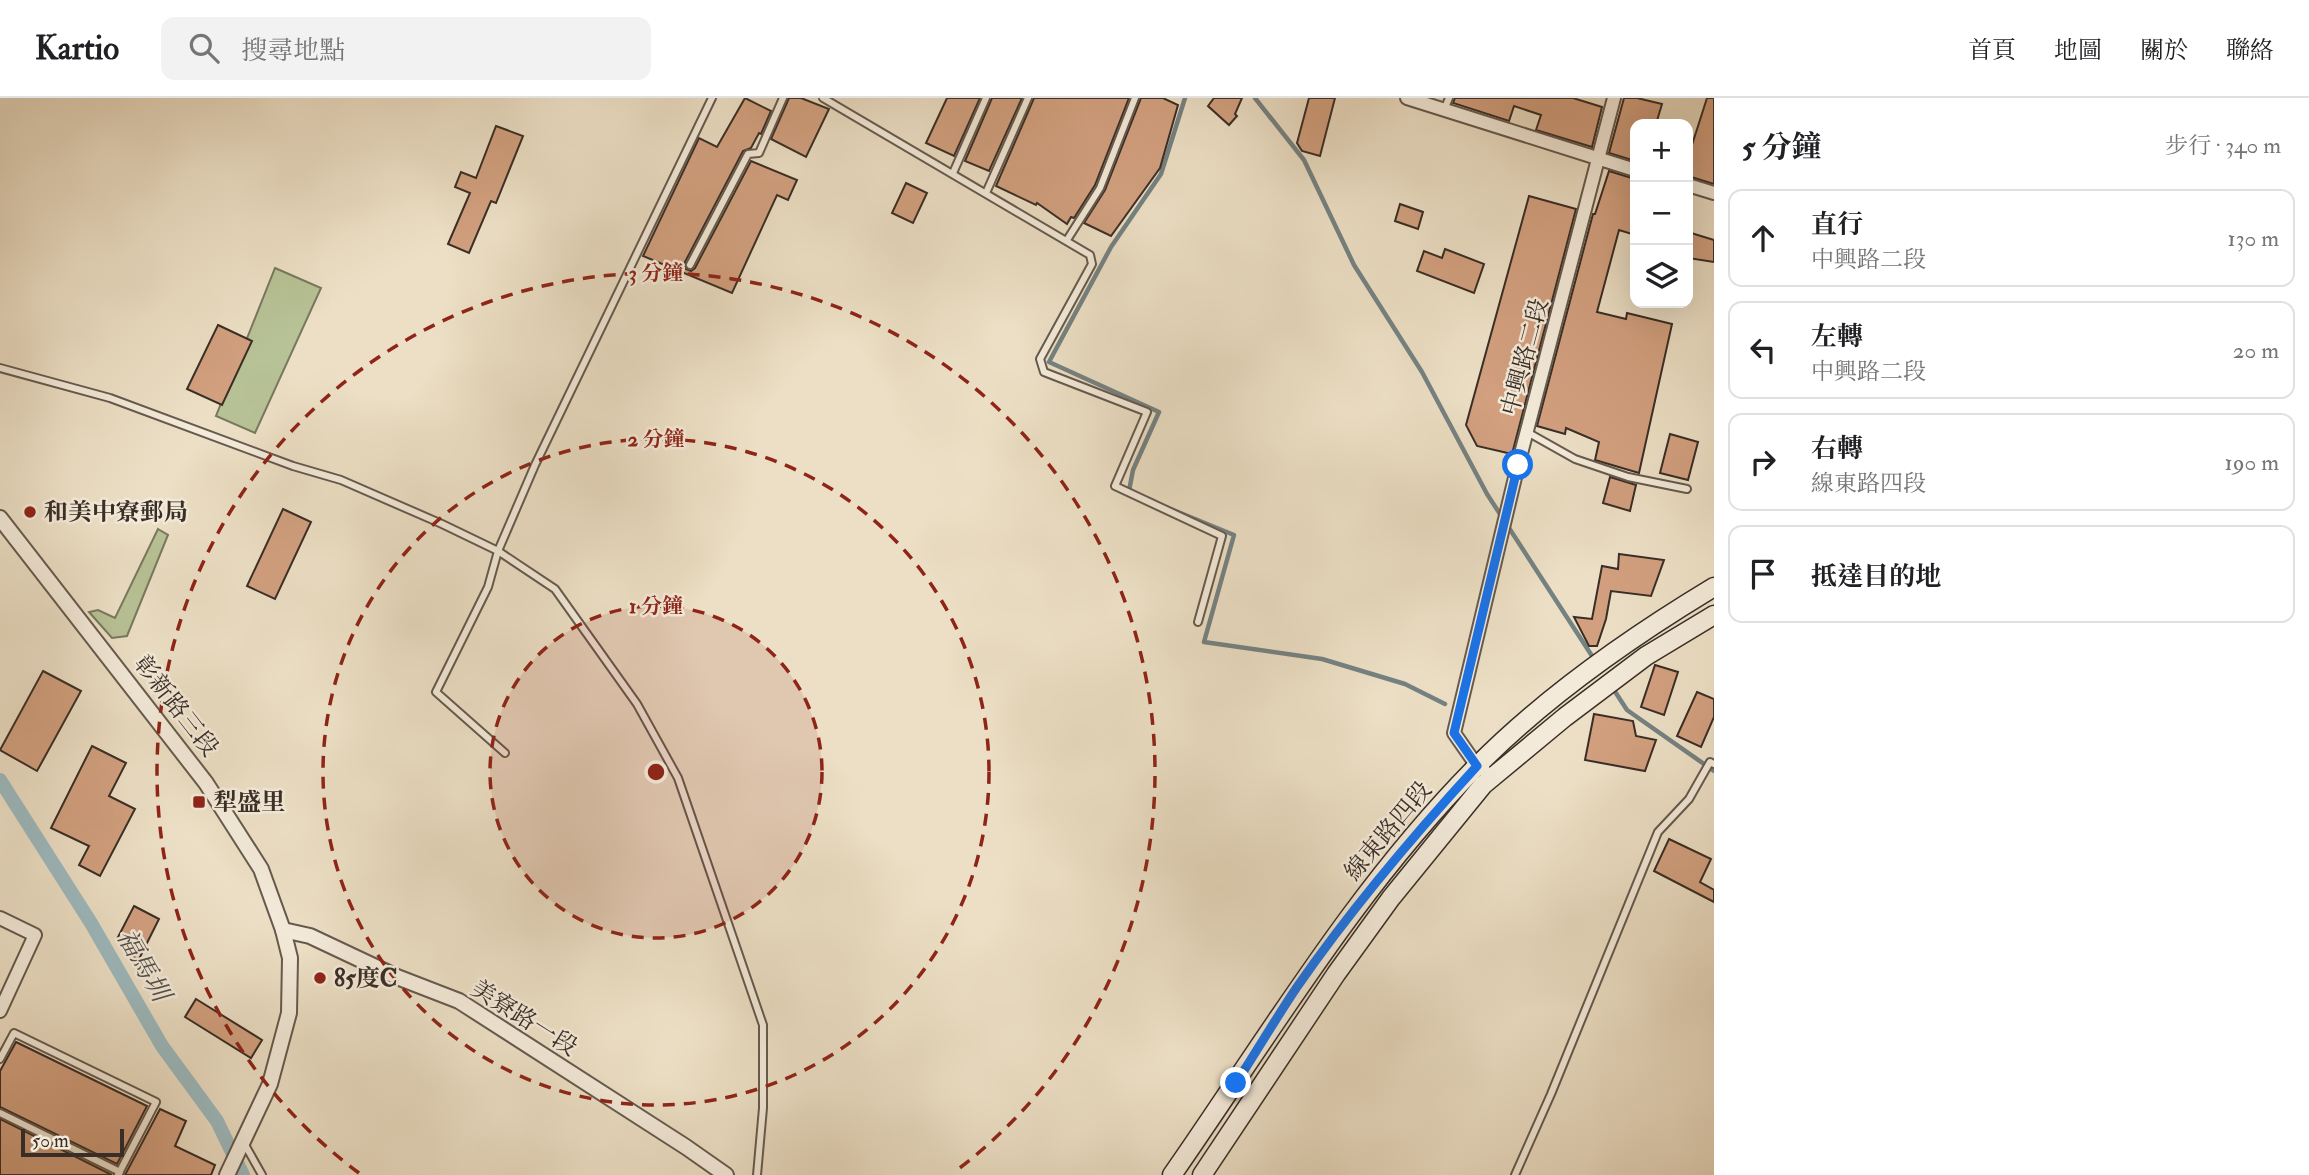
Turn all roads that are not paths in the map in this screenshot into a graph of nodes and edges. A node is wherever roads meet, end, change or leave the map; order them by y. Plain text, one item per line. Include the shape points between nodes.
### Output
1 (712, 98) edge
2 (783, 98) edge
3 (823, 98) edge
4 (986, 98) edge
5 (1028, 98) edge
6 (1135, 98) edge
7 (1407, 98) edge
8 (1615, 98) edge
9 (1447, 104) edge
10 (1599, 160) junction
11 (1630, 169) edge
12 (953, 173) junction
13 (1693, 187) edge
14 (986, 193) junction
15 (1714, 193) edge
16 (1067, 240) junction
17 (690, 265) dead end
18 (0, 368) edge
19 (1527, 432) junction
20 (1687, 489) dead end
21 (0, 518) edge
22 (498, 551) junction
23 (1714, 587) edge
24 (1714, 615) edge
25 (1199, 622) dead end
26 (505, 753) dead end
27 (1714, 764) edge
28 (1477, 766) junction
29 (1494, 775) junction
30 (0, 918) edge
31 (283, 930) junction
32 (0, 1011) edge
33 (0, 1059) edge
34 (0, 1113) edge
35 (243, 1141) junction
36 (119, 1174) edge
37 (228, 1175) edge
38 (262, 1175) edge
39 (726, 1175) edge
40 (757, 1175) edge
41 (1172, 1175) edge
42 (1202, 1175) edge
43 (1515, 1175) edge

1 - 22 lane
2 - 17 lane via 759,153 748,154
3 - 12 lane
4 - 12 lane
5 - 14 lane
6 - 16 lane via 1100,188
7 - 9 street
8 - 10 street, 中興路二段
9 - 10 street
10 - 11 street
10 - 19 street, 中興路二段
12 - 14 lane
13 - 15 street
14 - 16 lane
16 - 25 lane via 1090,255 1092,264 1040,359 1041,367 1147,412 1115,486 1222,536
18 - 22 lane via 110,398 341,480
19 - 20 lane via 1575,459 1628,477
19 - 28 street, 中興路二段 via 1454,733
21 - 31 street, 彰新路三段 via 206,782 261,869
22 - 26 lane via 488,587 436,692
22 - 40 lane via 555,589 637,704 678,778 763,1025
23 - 28 main road, 線東路四段 via 1618,649
24 - 29 main road, 線東路四段 via 1646,656
27 - 43 lane via 1710,762 1689,799 1658,832
28 - 29 street, 中興路二段
28 - 41 main road, 線東路四段 via 1355,909
29 - 42 main road, 線東路四段 via 1391,898
30 - 32 street via 35,935
31 - 35 street, 彰新路三段 via 290,958 289,1013 270,1084
31 - 39 street, 美寮路一段 via 310,936 459,1002
33 - 36 lane via 14,1034 156,1102
34 - 36 lane
35 - 37 street, 彰新路三段
35 - 38 lane

